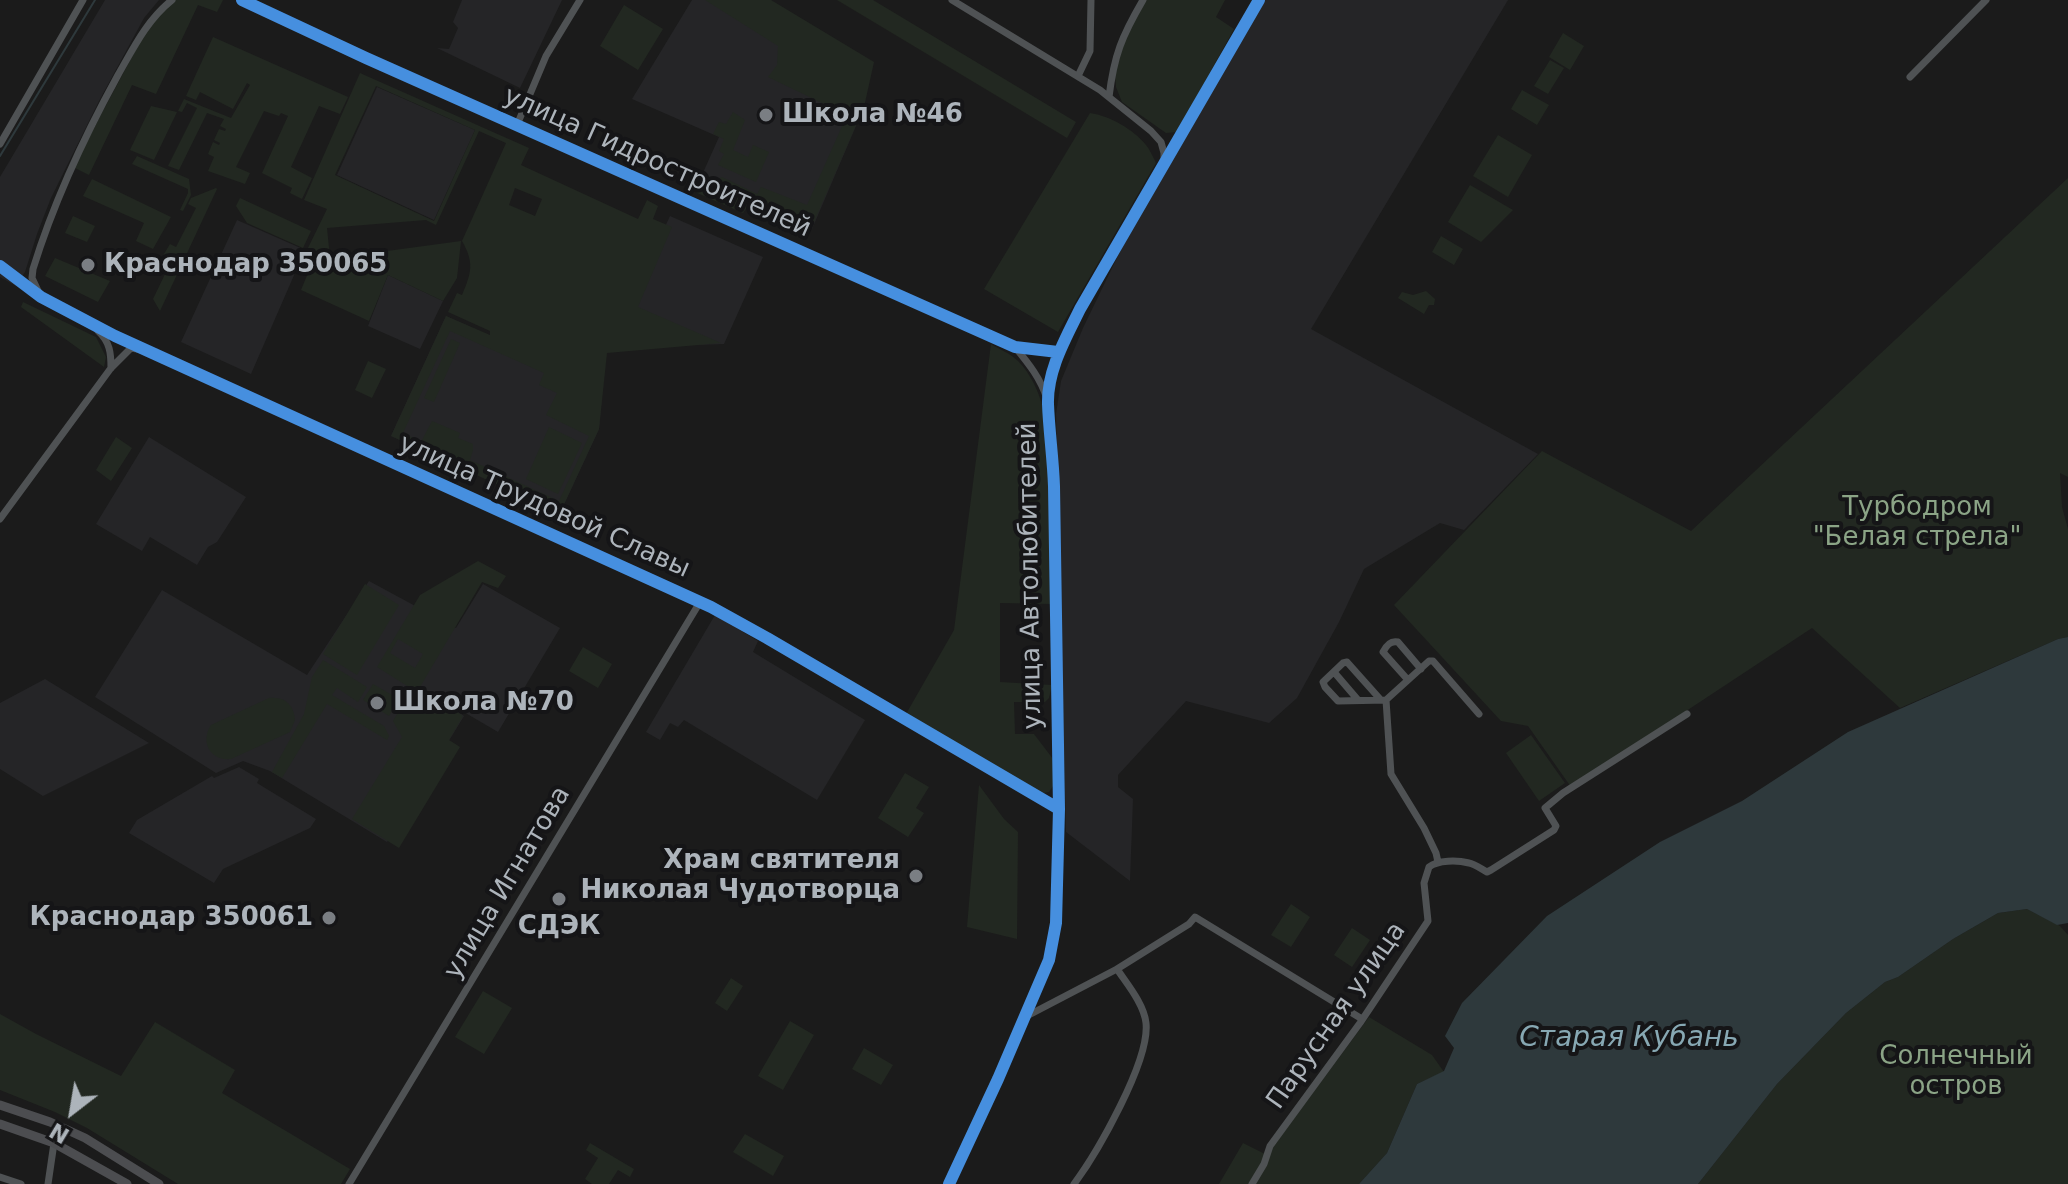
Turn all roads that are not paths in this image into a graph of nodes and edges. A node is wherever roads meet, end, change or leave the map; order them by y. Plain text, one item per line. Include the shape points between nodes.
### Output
1 (83, 0) edge
2 (172, 0) edge
3 (242, 0) edge
4 (580, 0) edge
5 (952, 0) edge
6 (1091, 0) edge
7 (1143, 0) edge
8 (1259, 0) edge
9 (1986, 0) edge
10 (1078, 76) junction
11 (1910, 77) dead end
12 (1109, 97) junction
13 (517, 125) junction
14 (0, 144) edge
15 (1164, 165) junction
16 (0, 266) edge
17 (41, 297) junction
18 (90, 324) junction
19 (1015, 347) junction
20 (151, 352) junction
21 (1058, 352) junction
22 (111, 368) junction
23 (1048, 402) junction
24 (0, 519) edge
25 (700, 602) junction
26 (1421, 669) junction
27 (1334, 672) junction
28 (1408, 680) junction
29 (1358, 700) junction
30 (1383, 700) junction
31 (1479, 714) dead end
32 (1687, 714) dead end
33 (1059, 809) junction
34 (1438, 862) junction
35 (1117, 969) junction
36 (1025, 1017) junction
37 (1362, 1019) junction
38 (0, 1105) edge
39 (0, 1124) edge
40 (54, 1143) junction
41 (0, 1177) edge
42 (21, 1184) edge
43 (48, 1184) edge
44 (127, 1184) edge
45 (159, 1184) edge
46 (349, 1184) edge
47 (949, 1184) edge
48 (1074, 1184) edge
49 (1252, 1184) edge

1 - 14 street
2 - 17 street via 142,32 62,187 33,269
3 - 13 street, улица Гидростроителей
4 - 13 street via 546,56
5 - 10 street
6 - 10 street via 1090,51
7 - 12 street via 1121,38
8 - 15 street, улица Автолюбителей
9 - 11 street
10 - 12 street
12 - 15 street via 1161,142
13 - 19 street, улица Гидростроителей
15 - 21 street, улица Автолюбителей
16 - 17 street, улица Трудовой Славы
17 - 18 street, улица Трудовой Славы
18 - 20 street, улица Трудовой Славы
18 - 22 street via 107,340
19 - 21 street, улица Гидростроителей
19 - 23 street, улица Гидростроителей via 1035,372
20 - 22 street via 131,348
20 - 25 street, улица Трудовой Славы
21 - 23 street, улица Автолюбителей
22 - 24 street
23 - 33 street, улица Автолюбителей
25 - 33 street, улица Трудовой Славы
25 - 46 street, улица Игнатова
26 - 28 street
26 - 28 street via 1398,642 1391,642 1383,652
26 - 31 street via 1433,661
27 - 29 street
27 - 29 street via 1323,682 1325,687 1338,701
27 - 30 street via 1347,662
28 - 30 street
29 - 30 street
30 - 34 street via 1391,774
32 - 34 street via 1563,793 1545,808 1555,821 1554,830 1491,870 1459,861
33 - 36 street, улица Автолюбителей via 1056,923 1049,960
34 - 37 street, Парусная улица via 1429,867 1424,883 1428,921
35 - 36 street
35 - 37 street via 1195,917
35 - 48 street via 1143,1011 1146,1034 1113,1120
36 - 47 street, улица Автолюбителей
37 - 49 street, Парусная улица via 1270,1146
38 - 45 main road via 85,1138
39 - 40 main road
40 - 43 street
40 - 44 main road
41 - 42 street

